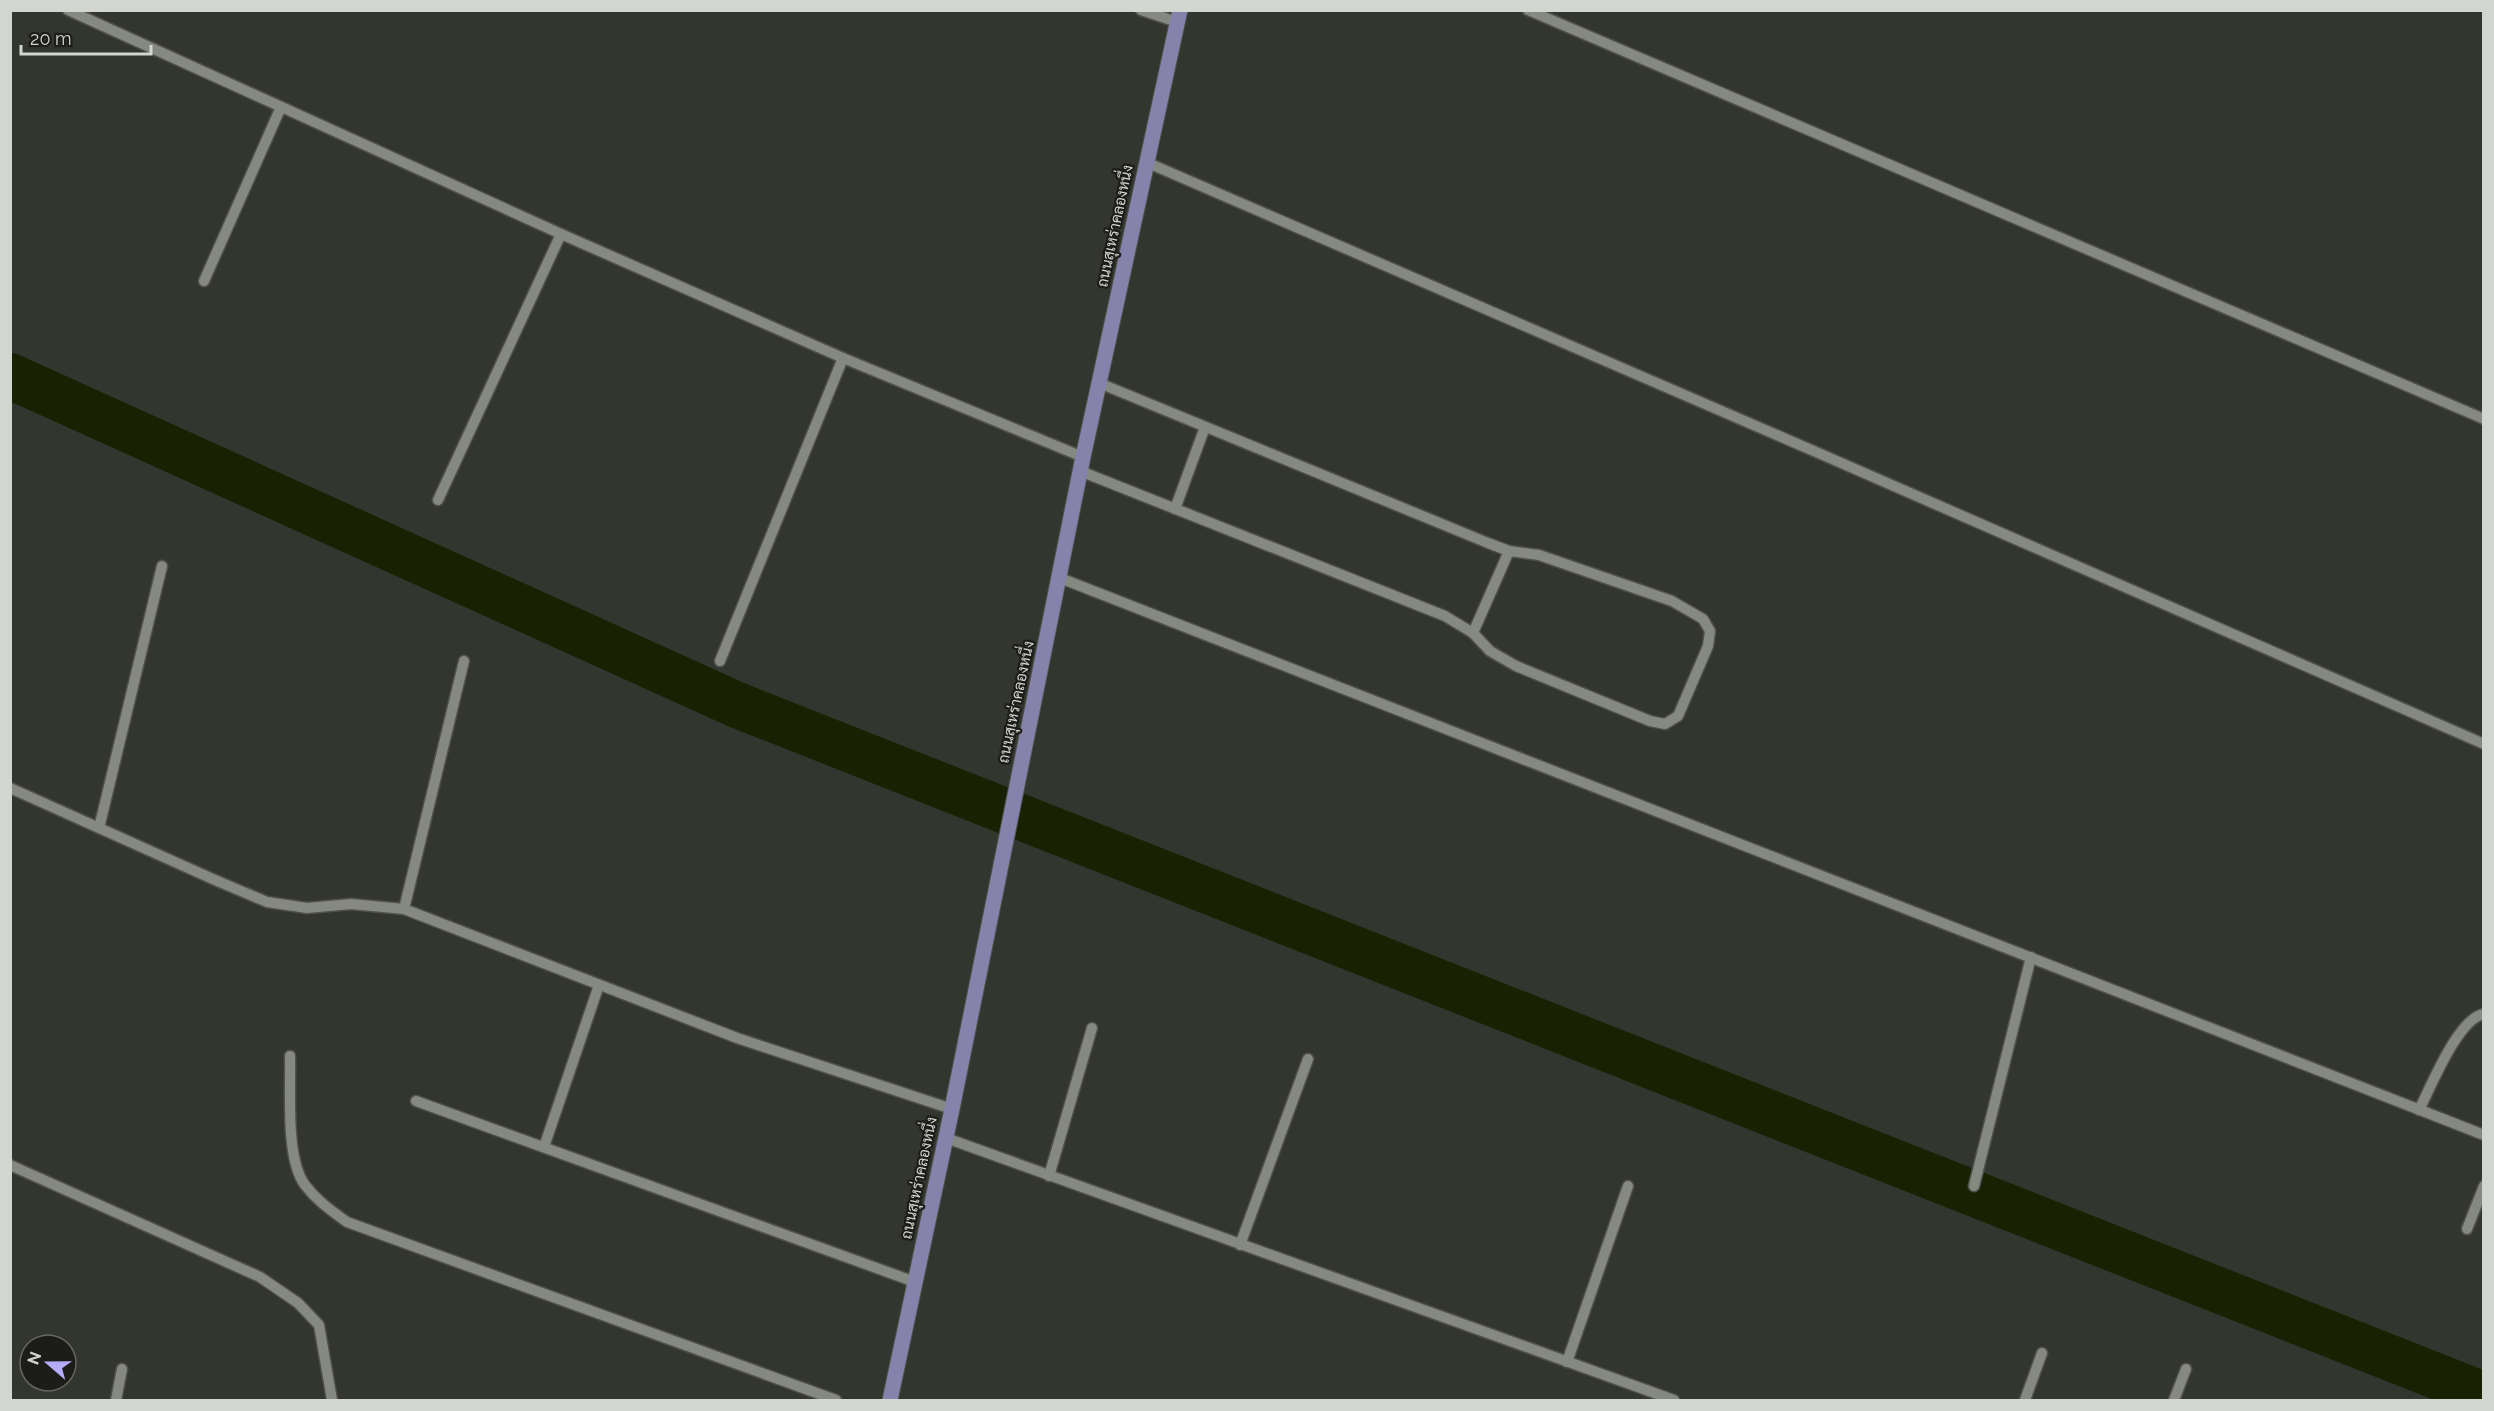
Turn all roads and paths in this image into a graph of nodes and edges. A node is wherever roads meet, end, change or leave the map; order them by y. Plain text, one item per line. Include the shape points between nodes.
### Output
1 (68, 10) edge
2 (1141, 10) edge
3 (1528, 10) edge
4 (1179, 16) edge
5 (281, 107) junction
6 (1148, 163) junction
7 (561, 234) junction
8 (204, 281) dead end
9 (843, 358) junction
10 (1099, 383) junction
11 (2484, 419) edge
12 (1205, 427) junction
13 (1082, 464) junction
14 (438, 500) dead end
15 (1175, 509) junction
16 (1509, 551) junction
17 (162, 566) dead end
18 (1060, 578) junction
19 (1473, 633) junction
20 (464, 661) dead end
21 (720, 661) dead end
22 (2484, 744) edge
23 (10, 788) edge
24 (99, 828) junction
25 (404, 909) junction
26 (2031, 957) junction
27 (599, 985) junction
28 (2484, 1014) edge
29 (1092, 1028) dead end
30 (290, 1056) dead end
31 (1308, 1059) dead end
32 (416, 1101) dead end
33 (952, 1108) junction
34 (2419, 1110) junction
35 (2484, 1135) edge
36 (946, 1138) junction
37 (544, 1147) junction
38 (10, 1165) edge
39 (1048, 1176) junction
40 (1628, 1186) dead end
41 (1974, 1186) dead end
42 (2484, 1186) edge
43 (2467, 1228) dead end
44 (1240, 1245) junction
45 (915, 1282) junction
46 (2042, 1353) dead end
47 (1568, 1362) junction
48 (122, 1369) dead end
49 (2187, 1369) dead end
50 (116, 1401) edge
51 (332, 1401) edge
52 (836, 1401) edge
53 (890, 1401) edge
54 (1674, 1401) edge
55 (2025, 1401) edge
56 (2174, 1401) edge

1 - 5 street
2 - 4 street
3 - 11 street
4 - 6 main road, ถนนสุเหร่าคลองหนึ่ง
5 - 7 street
5 - 8 street
6 - 10 main road, ถนนสุเหร่าคลองหนึ่ง
6 - 22 street
7 - 9 street
7 - 14 street
9 - 13 street
9 - 21 street
10 - 12 street
10 - 13 main road, ถนนสุเหร่าคลองหนึ่ง
12 - 15 street
12 - 16 street
13 - 15 street
13 - 18 main road, ถนนสุเหร่าคลองหนึ่ง
15 - 19 street via 1445,616
16 - 19 street
16 - 19 street via 1539,555 1672,601 1704,619 1710,631 1707,646 1678,716 1665,724 1650,721 1516,666 1490,651
17 - 24 street
18 - 26 street
18 - 33 main road, ถนนสุเหร่าคลองหนึ่ง
20 - 25 street
23 - 24 street
24 - 25 street via 267,902 307,908 351,904
25 - 27 street
26 - 34 street
26 - 41 street
27 - 33 street via 736,1038
27 - 37 street
28 - 34 street via 2476,1015 2456,1038
29 - 39 street
30 - 52 street via 293,1158 304,1184 322,1205 347,1222
31 - 44 street
32 - 37 street
33 - 36 main road, ถนนสุเหร่าคลองหนึ่ง
34 - 35 street
36 - 39 street
36 - 45 main road, ถนนสุเหร่าคลองหนึ่ง
37 - 45 street
38 - 51 street via 260,1277 298,1303 319,1325
39 - 44 street
40 - 47 street
42 - 43 street
44 - 47 street
45 - 53 main road, ถนนสุเหร่าคลองหนึ่ง
46 - 55 street
47 - 54 street
48 - 50 street
49 - 56 street

